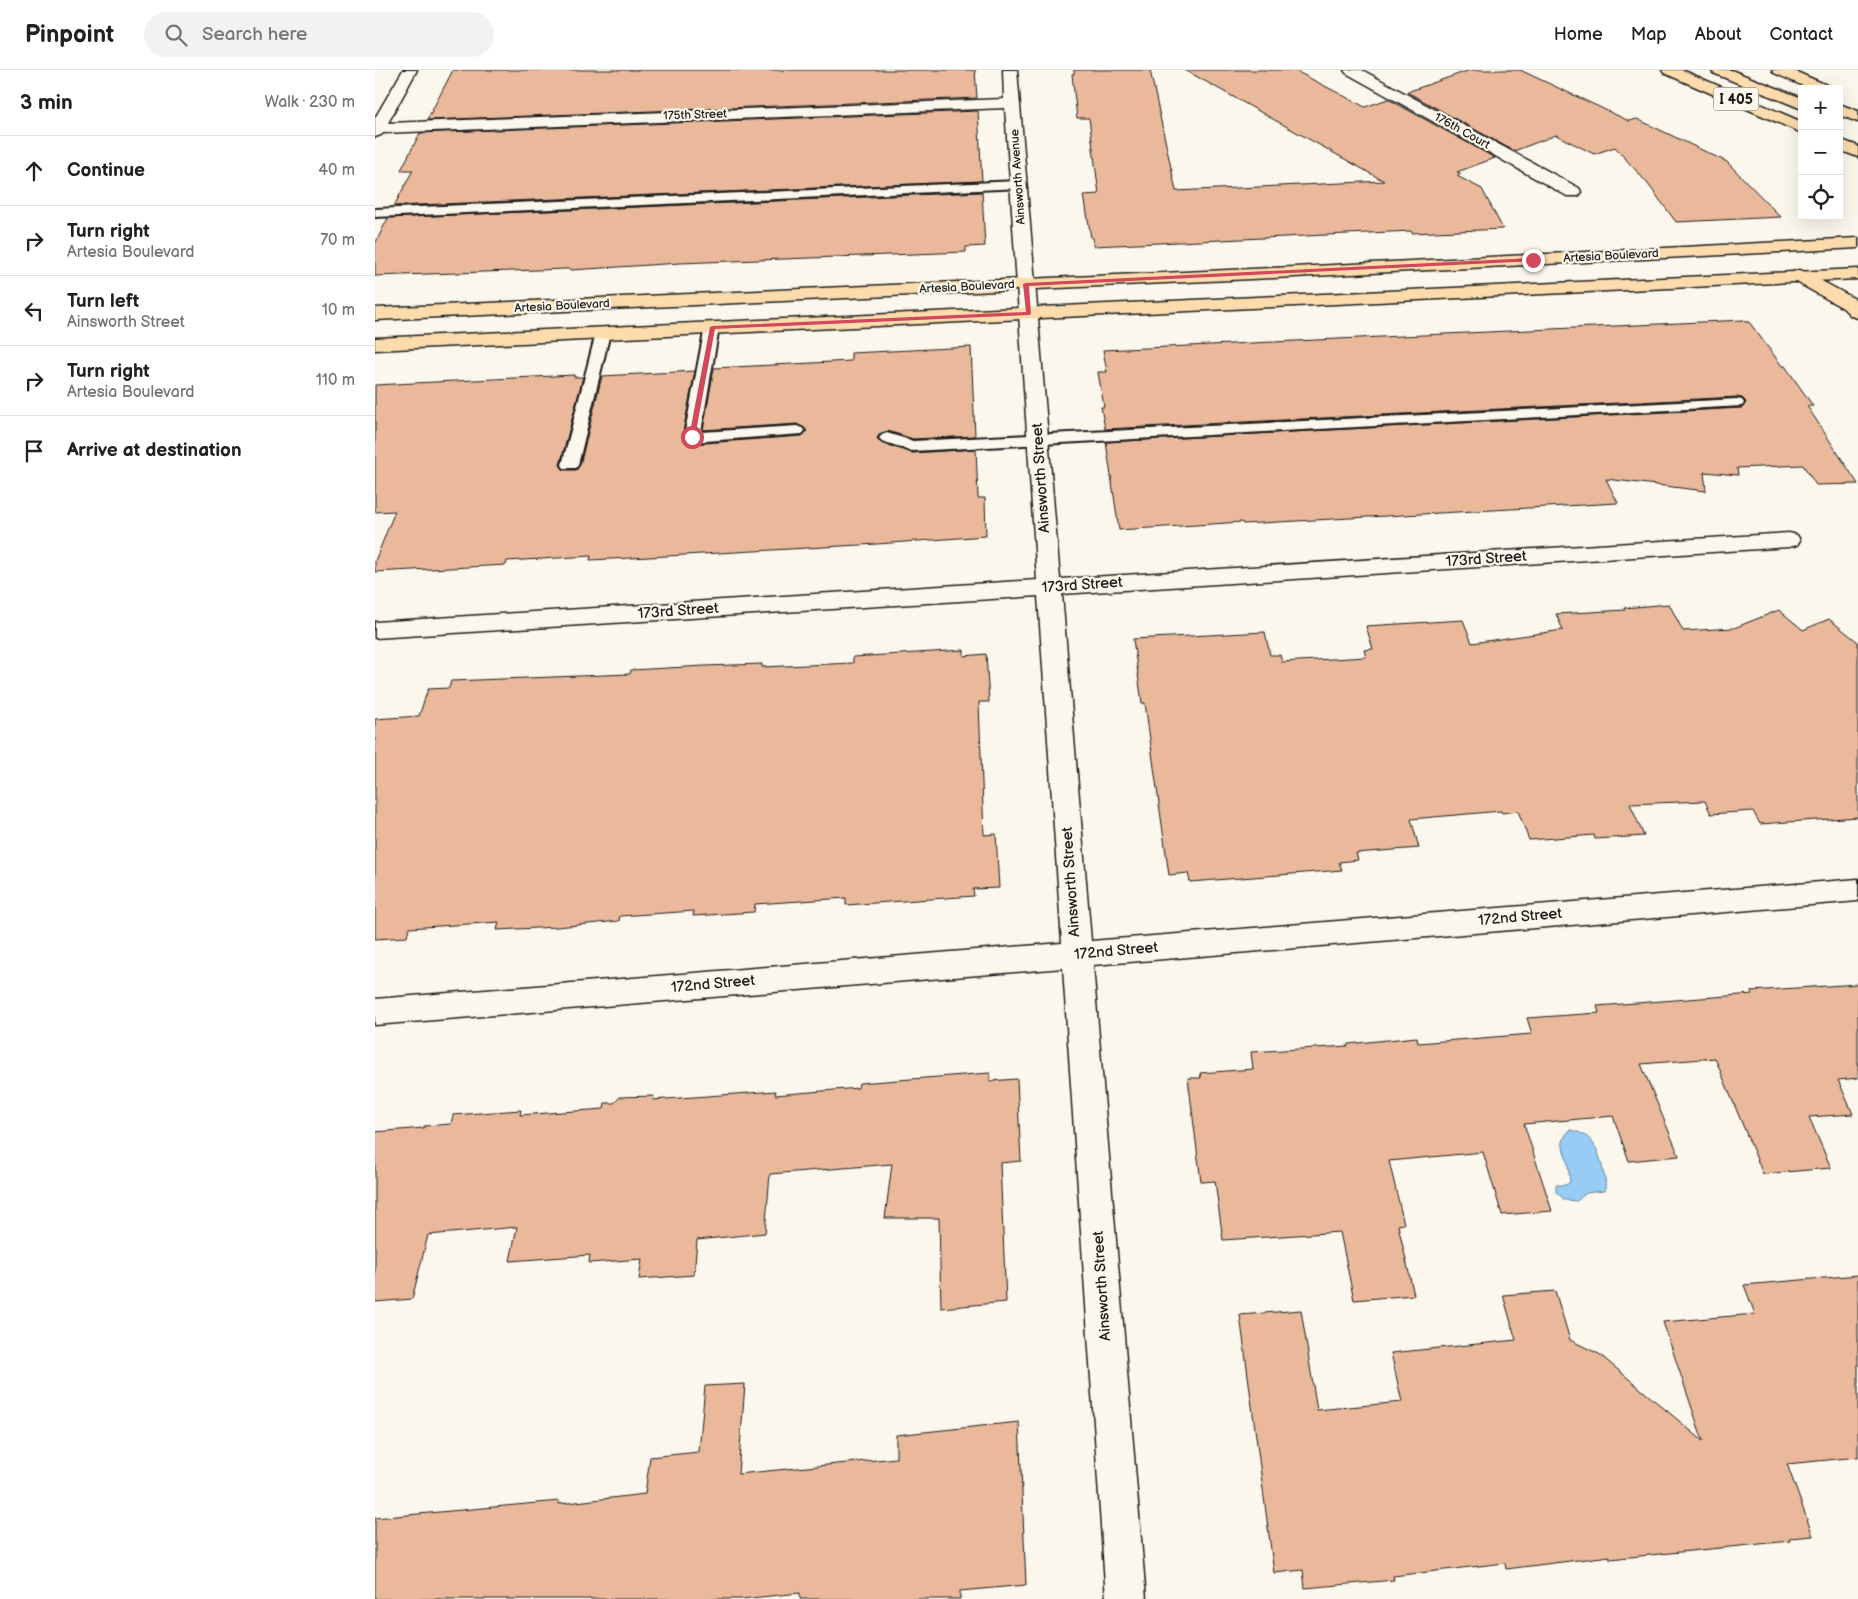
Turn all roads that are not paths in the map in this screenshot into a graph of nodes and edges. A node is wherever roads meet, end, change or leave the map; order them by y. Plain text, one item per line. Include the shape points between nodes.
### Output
1 (410, 70) edge
2 (1010, 70) edge
3 (1351, 70) edge
4 (1669, 70) edge
5 (1718, 70) edge
6 (1747, 70) edge
7 (1779, 70) edge
8 (1815, 85) edge
9 (1798, 91) edge
10 (1843, 97) edge
11 (1798, 102) edge
12 (1012, 103) junction
13 (1858, 103) edge
14 (1843, 111) edge
15 (1858, 117) edge
16 (1843, 121) edge
17 (1798, 126) edge
18 (1858, 127) edge
19 (376, 130) edge
20 (1843, 146) edge
21 (1858, 152) edge
22 (1019, 185) junction
23 (1573, 192) dead end
24 (375, 213) edge
25 (1858, 243) edge
26 (1858, 274) edge
27 (1799, 276) junction
28 (1026, 284) junction
29 (1858, 312) edge
30 (375, 314) edge
31 (1029, 314) junction
32 (712, 327) junction
33 (603, 333) junction
34 (375, 344) edge
35 (1737, 403) dead end
36 (797, 431) dead end
37 (887, 438) dead end
38 (1038, 438) junction
39 (570, 465) dead end
40 (1789, 540) dead end
41 (1049, 587) junction
42 (375, 630) edge
43 (1858, 890) edge
44 (1077, 954) junction
45 (375, 1012) edge
46 (1127, 1599) edge

1 - 19 street
2 - 12 street, Ainsworth Avenue
3 - 23 street, 176th Court
4 - 17 main road, I 405
5 - 11 main road
6 - 9 main road
7 - 8 main road
10 - 13 main road
12 - 19 street, 175th Street
12 - 22 street, Ainsworth Avenue
14 - 15 main road
16 - 18 main road
20 - 21 main road
22 - 24 lane
22 - 28 street, Ainsworth Avenue
25 - 28 main road, Artesia Boulevard
26 - 27 main road, Artesia Boulevard
27 - 29 main road via 1850,304
27 - 31 main road, Artesia Boulevard
28 - 30 main road, Artesia Boulevard
28 - 31 street, Ainsworth Street
31 - 32 main road, Artesia Boulevard
31 - 38 street, Ainsworth Street
32 - 33 main road, Artesia Boulevard
32 - 36 lane via 692,437
33 - 34 main road, Artesia Boulevard
33 - 39 lane
35 - 38 lane
37 - 38 lane via 911,446
38 - 41 street, Ainsworth Street
40 - 41 street, 173rd Street
41 - 42 street, 173rd Street
41 - 44 street, Ainsworth Street
43 - 44 street, 172nd Street
44 - 45 street, 172nd Street
44 - 46 street, Ainsworth Street

